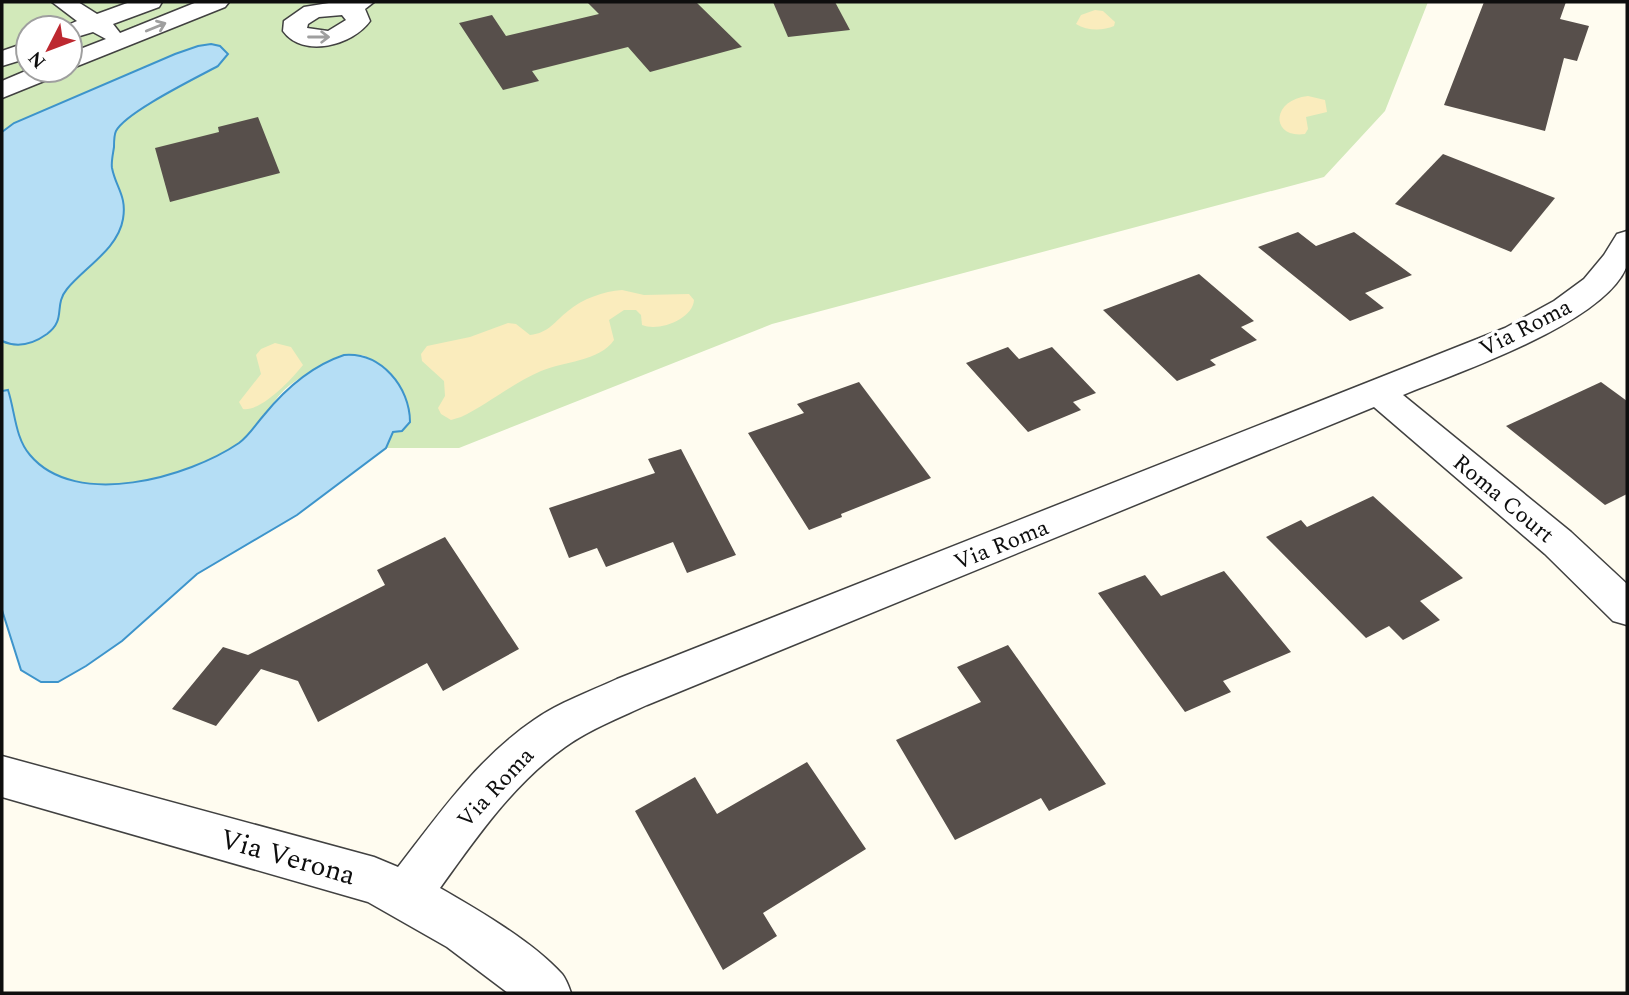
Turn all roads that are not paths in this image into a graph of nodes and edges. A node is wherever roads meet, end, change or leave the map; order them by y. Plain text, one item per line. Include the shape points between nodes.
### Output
1 (63, 2) edge
2 (151, 2) edge
3 (217, 2) edge
4 (94, 23) junction
5 (84, 27) edge
6 (121, 41) junction
7 (84, 56) edge
8 (1627, 240) edge
9 (1378, 393) junction
10 (1627, 609) edge
11 (2, 777) edge
12 (408, 894) junction
13 (546, 993) edge

1 - 4 street
2 - 4 street
6 -> 3 street
4 - 5 street
4 - 6 street
6 - 7 street
8 - 9 street, Via Roma via 1605,277 1561,312 1516,336
9 - 10 street, Roma Court via 1558,543
9 - 12 street, Via Roma via 581,716 552,732 504,772
11 - 12 street, Via Verona via 335,868
12 - 13 street, Via Verona

